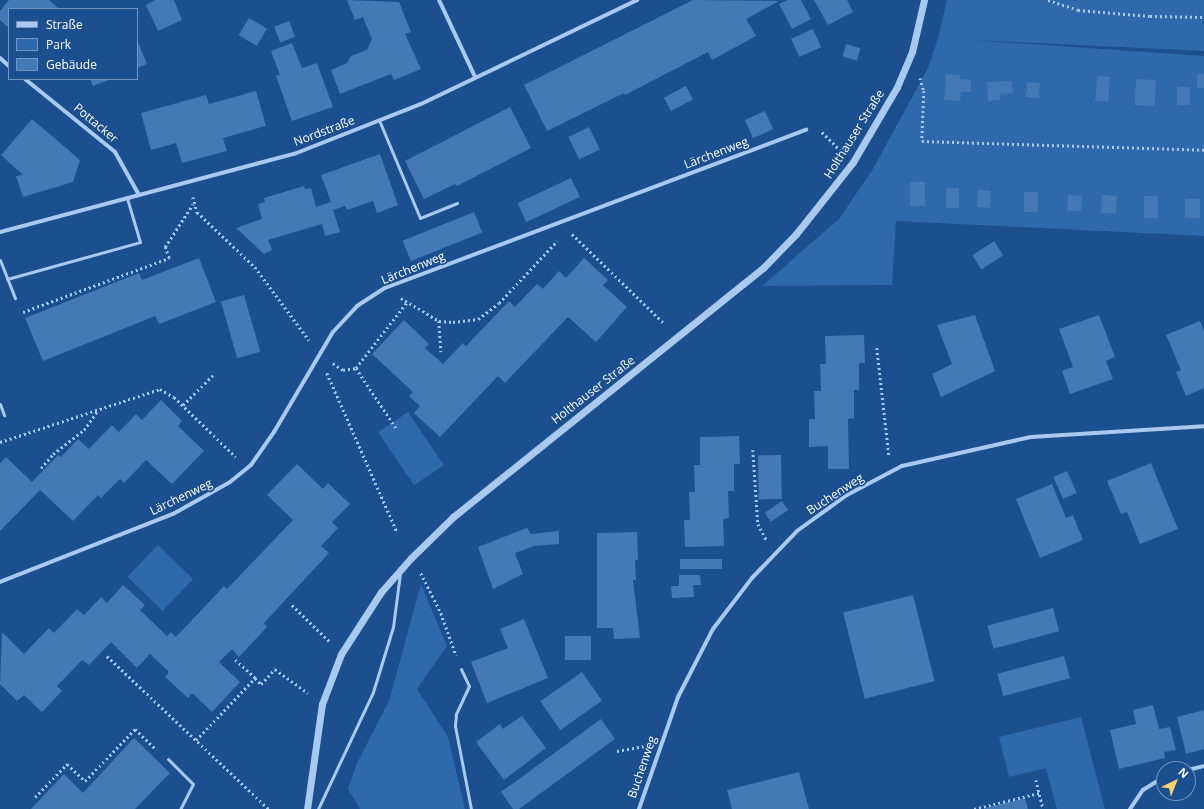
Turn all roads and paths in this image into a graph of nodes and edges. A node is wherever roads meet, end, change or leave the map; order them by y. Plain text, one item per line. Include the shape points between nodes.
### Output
1 (439, 0) edge
2 (637, 0) edge
3 (924, 0) edge
4 (1048, 0) edge
5 (1204, 17) edge
6 (912, 52) junction
7 (0, 58) edge
8 (8, 65) edge
9 (475, 77) junction
10 (26, 80) edge
11 (379, 120) junction
12 (806, 130) joint
13 (1204, 150) edge
14 (853, 162) junction
15 (139, 195) junction
16 (127, 198) junction
17 (194, 203) dead end
18 (458, 203) dead end
19 (582, 214) junction
20 (568, 230) junction
21 (0, 232) edge
22 (0, 260) edge
23 (7, 279) junction
24 (386, 288) junction
25 (15, 298) joint
26 (407, 302) junction
27 (439, 321) junction
28 (678, 337) junction
29 (877, 348) dead end
30 (441, 352) dead end
31 (319, 354) junction
32 (356, 368) junction
33 (213, 375) dead end
34 (0, 404) edge
35 (183, 405) junction
36 (98, 409) junction
37 (4, 415) dead end
38 (1204, 426) edge
39 (396, 428) dead end
40 (0, 442) edge
41 (753, 450) dead end
42 (41, 468) dead end
43 (247, 468) junction
44 (891, 472) junction
45 (774, 555) junction
46 (401, 569) junction
47 (421, 573) dead end
48 (0, 582) edge
49 (292, 605) dead end
50 (341, 654) junction
51 (107, 656) dead end
52 (235, 660) dead end
53 (461, 669) joint
54 (255, 678) junction
55 (322, 704) junction
56 (196, 740) junction
57 (661, 744) junction
58 (616, 751) dead end
59 (168, 760) joint
60 (1036, 780) dead end
61 (1156, 782) edge
62 (1039, 793) junction
63 (35, 797) dead end
64 (180, 809) edge
65 (269, 809) edge
66 (307, 809) edge
67 (318, 809) edge
68 (471, 809) edge
69 (639, 809) edge
70 (974, 809) edge
71 (1043, 809) edge
72 (1130, 809) edge

1 - 9 street
2 - 9 street, Nordstraße
3 - 6 street, Holthauser Straße
4 - 5 path via 1078,10
6 - 13 path via 924,91 922,141
6 - 14 street, Holthauser Straße via 897,87
7 - 8 street
9 - 11 street, Nordstraße via 421,104
10 - 15 street, Pottacker via 115,152
11 - 15 street, Nordstraße via 294,154
11 - 18 lane via 420,218
12 - 14 path via 816,126
12 - 19 street, Lärchenweg
14 - 28 street, Holthauser Straße via 805,222 763,268
15 - 16 street, Nordstraße
16 - 21 street, Nordstraße
16 - 23 lane via 140,242
17 - 25 path via 165,247 169,258 21,313
19 - 20 path
19 - 24 street, Lärchenweg
20 - 27 path via 488,312 478,319 466,322
20 - 28 path
22 - 23 lane
23 - 25 lane
24 - 26 path
24 - 31 street, Lärchenweg via 346,316
26 - 27 path
26 - 32 path
27 - 30 path
28 - 46 street, Holthauser Straße via 497,480 453,517
29 - 44 path
31 - 32 path via 343,370
31 - 43 street, Lärchenweg via 274,432
32 - 39 path
33 - 35 path
34 - 37 lane
35 - 36 path via 174,396 160,389
35 - 43 path
36 - 40 path
36 - 42 path via 84,430 53,454
38 - 44 street, Buchenweg via 1031,437 902,466
41 - 45 path via 758,524
43 - 48 street, Lärchenweg via 208,497 173,514
44 - 45 street, Buchenweg via 847,495 797,531
45 - 57 street, Buchenweg via 752,578 713,629 678,698
46 - 50 street, Holthauser Straße via 381,592
46 - 67 lane via 394,626 373,692
47 - 53 path via 441,613
49 - 50 path
50 - 55 street, Holthauser Straße
51 - 56 path
52 - 54 path
53 - 68 lane via 469,686 456,714 455,726
54 - 55 path via 261,684 275,669
54 - 56 path
55 - 66 street, Holthauser Straße
56 - 65 path
57 - 58 path
57 - 69 street, Buchenweg
59 - 63 path via 135,729 85,781 67,764
59 - 64 lane via 193,784
60 - 62 path
61 - 72 street via 1143,790
62 - 70 path
62 - 71 path

